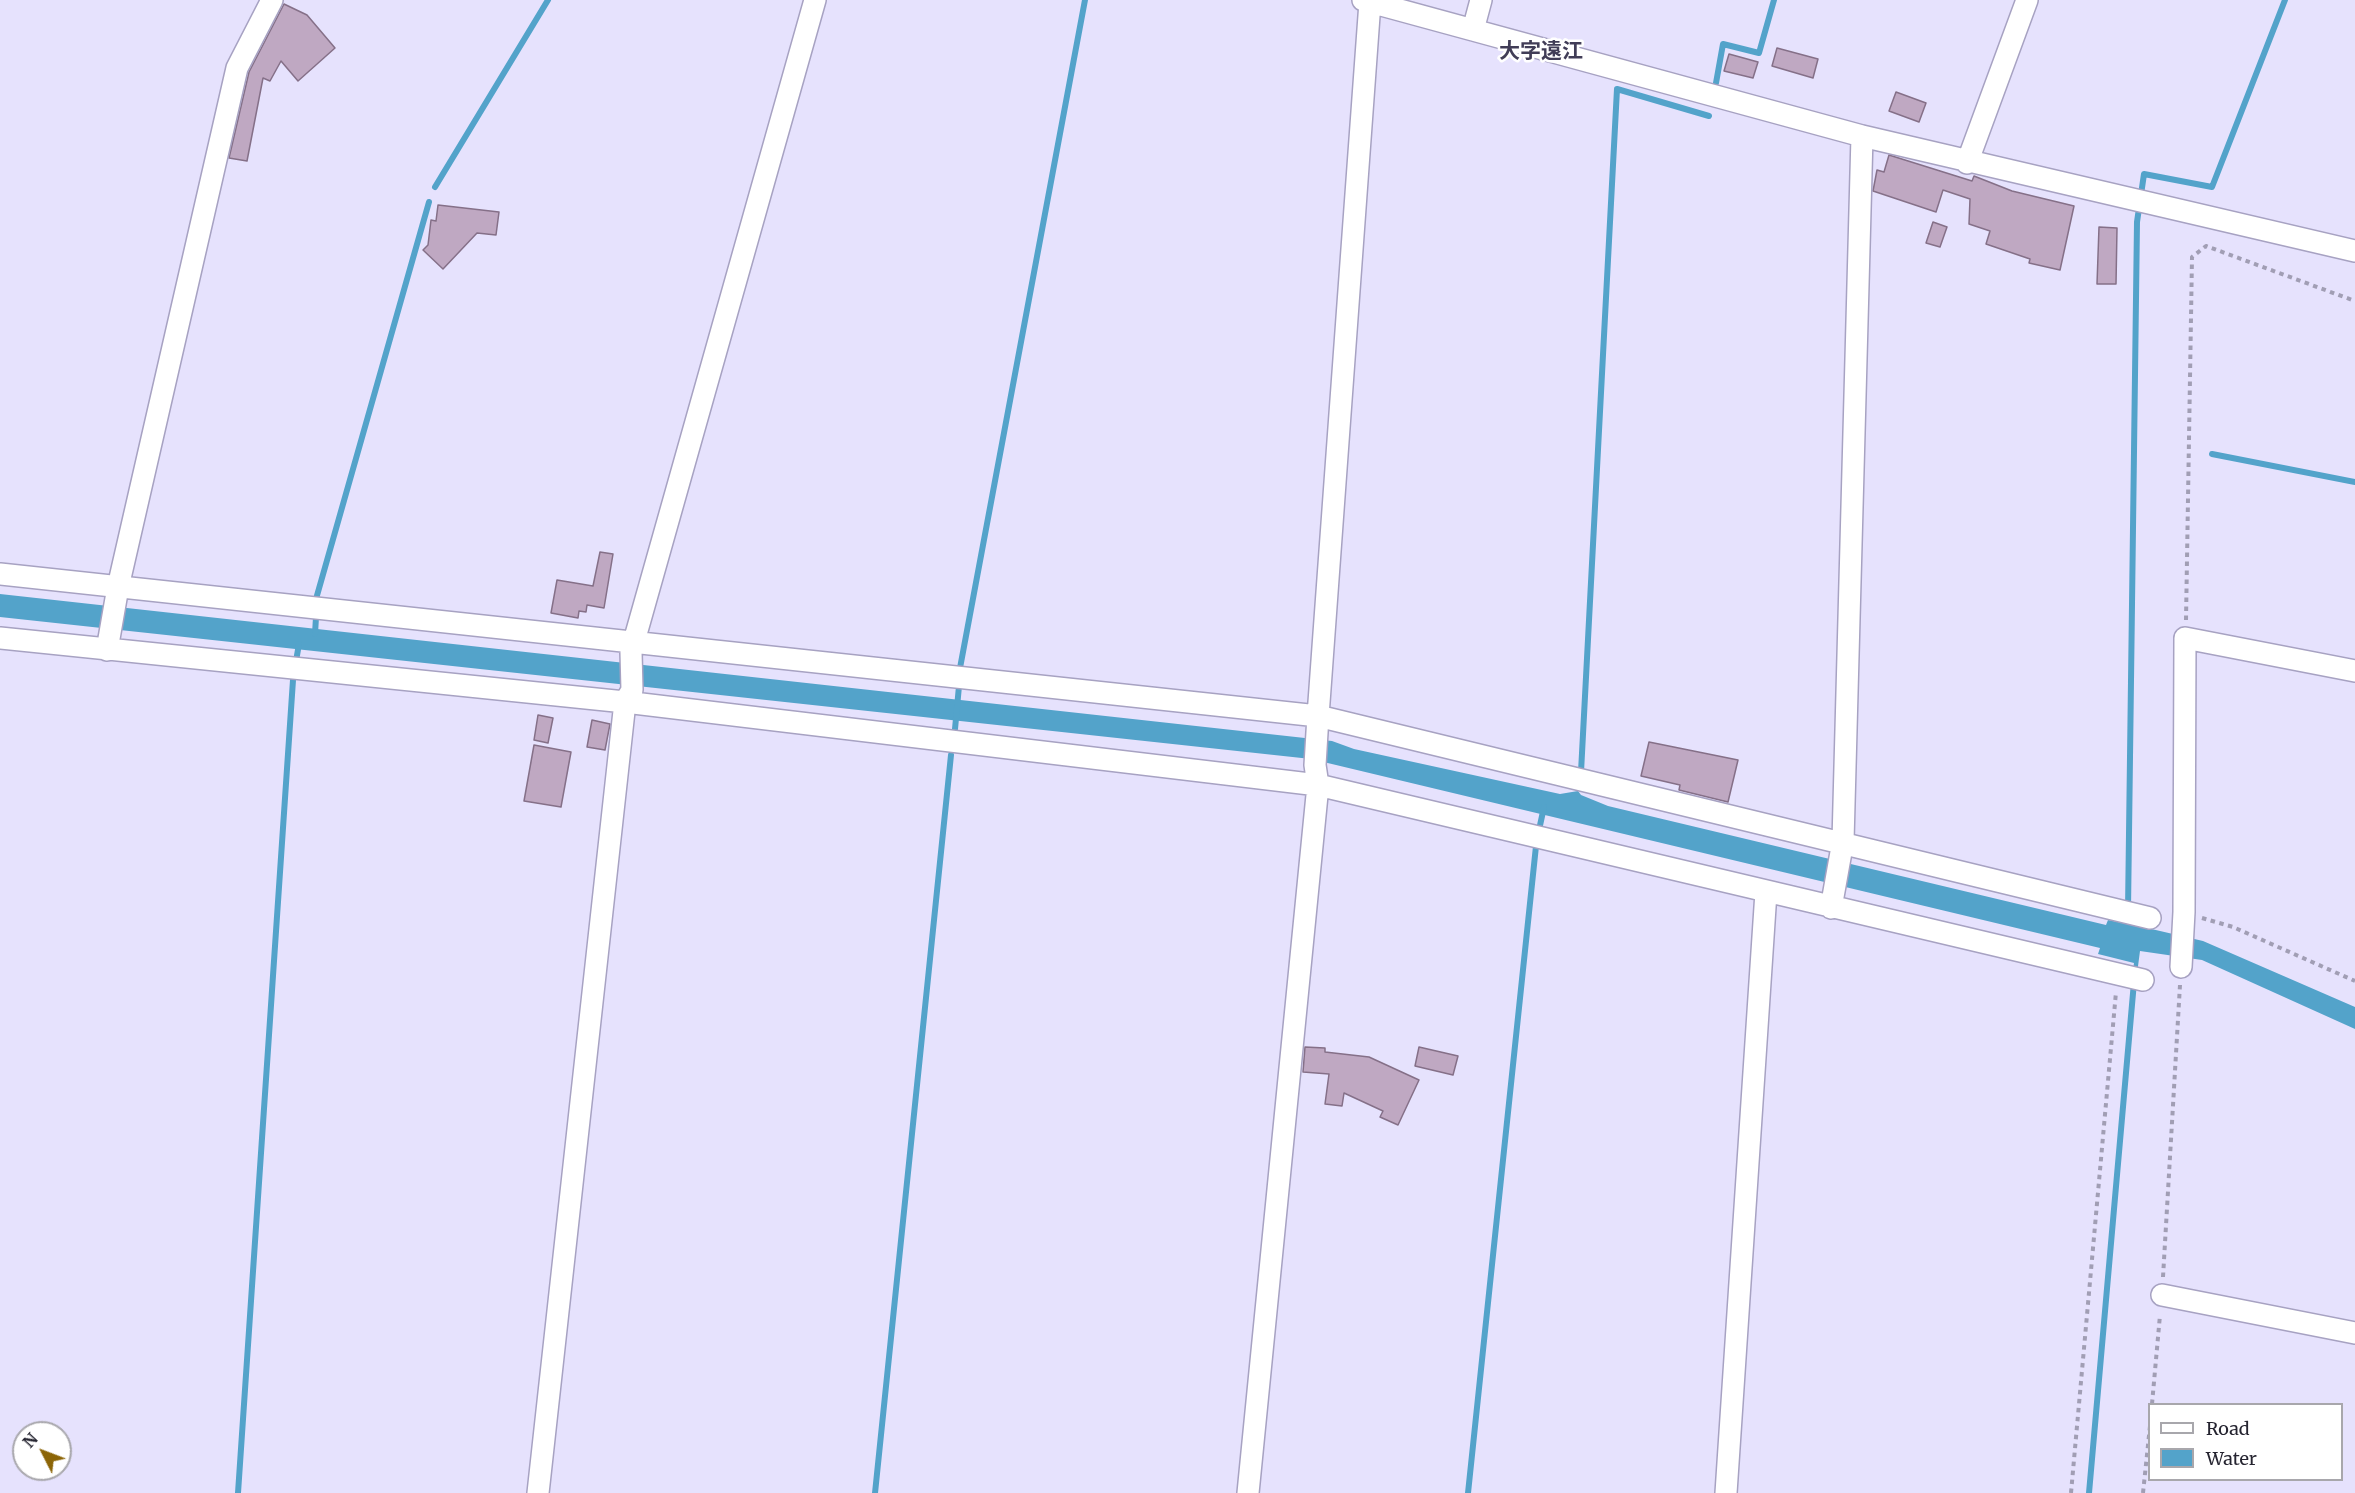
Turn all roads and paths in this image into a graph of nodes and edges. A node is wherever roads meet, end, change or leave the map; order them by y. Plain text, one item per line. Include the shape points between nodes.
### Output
1 (272, 0) edge
2 (815, 0) edge
3 (1481, 0) edge
4 (2027, 0) edge
5 (1367, 1) edge
6 (1473, 30) junction
7 (1862, 136) junction
8 (1967, 163) junction
9 (2355, 252) edge
10 (2355, 301) edge
11 (0, 574) edge
12 (117, 591) junction
13 (0, 638) edge
14 (2185, 638) junction
15 (110, 641) junction
16 (633, 647) junction
17 (2355, 671) edge
18 (628, 696) junction
19 (1318, 722) junction
20 (1316, 775) junction
21 (1841, 849) junction
22 (1766, 892) junction
23 (1832, 901) junction
24 (2135, 914) dead end
25 (2184, 920) junction
26 (2181, 967) joint
27 (2129, 976) joint
28 (2355, 981) edge
29 (2162, 1295) junction
30 (2355, 1333) edge
31 (2152, 1403) edge
32 (2148, 1445) edge
33 (538, 1493) edge
34 (1248, 1493) edge
35 (1726, 1493) edge
36 (2071, 1493) edge
37 (2143, 1493) edge

1 - 12 street via 237,68
2 - 16 street
3 - 6 street
4 - 8 street
5 - 6 street
5 - 19 street
6 - 7 street
7 - 8 street
7 - 21 street
8 - 9 street
10 - 14 path via 2206,246 2192,257
11 - 12 street
12 - 15 street
12 - 16 street
13 - 15 street
14 - 17 street
14 - 25 street
15 - 18 street
16 - 18 street
16 - 19 street
18 - 20 street
18 - 33 street
19 - 20 street
19 - 21 street
20 - 22 street
20 - 34 street
21 - 23 street
21 - 24 street
22 - 23 street
22 - 35 street
23 - 27 street
25 - 26 street
25 - 28 path via 2233,927
26 - 29 path
27 - 36 path
29 - 30 street
29 - 31 path
32 - 37 path

